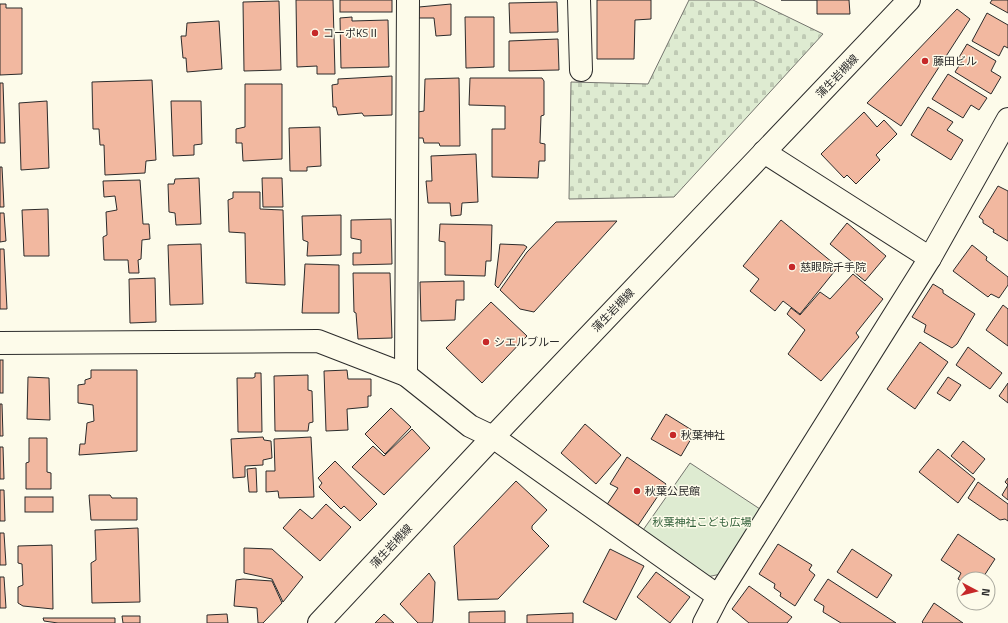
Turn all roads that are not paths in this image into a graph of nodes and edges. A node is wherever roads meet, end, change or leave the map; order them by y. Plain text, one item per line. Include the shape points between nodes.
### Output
1 (408, 0) edge
2 (579, 0) edge
3 (910, 0) edge
4 (581, 70) dead end
5 (1008, 119) edge
6 (764, 152) junction
7 (930, 258) junction
8 (0, 343) edge
9 (406, 375) junction
10 (493, 437) junction
11 (718, 596) junction
12 (319, 623) edge
13 (704, 623) edge

1 - 9 street
2 - 4 street
3 - 6 street, 蒲生岩槻線
5 - 7 street
6 - 7 street
6 - 10 street, 蒲生岩槻線
7 - 11 street
8 - 9 street via 318,341
9 - 10 street via 470,426
10 - 11 street
10 - 12 street, 蒲生岩槻線
11 - 13 street

